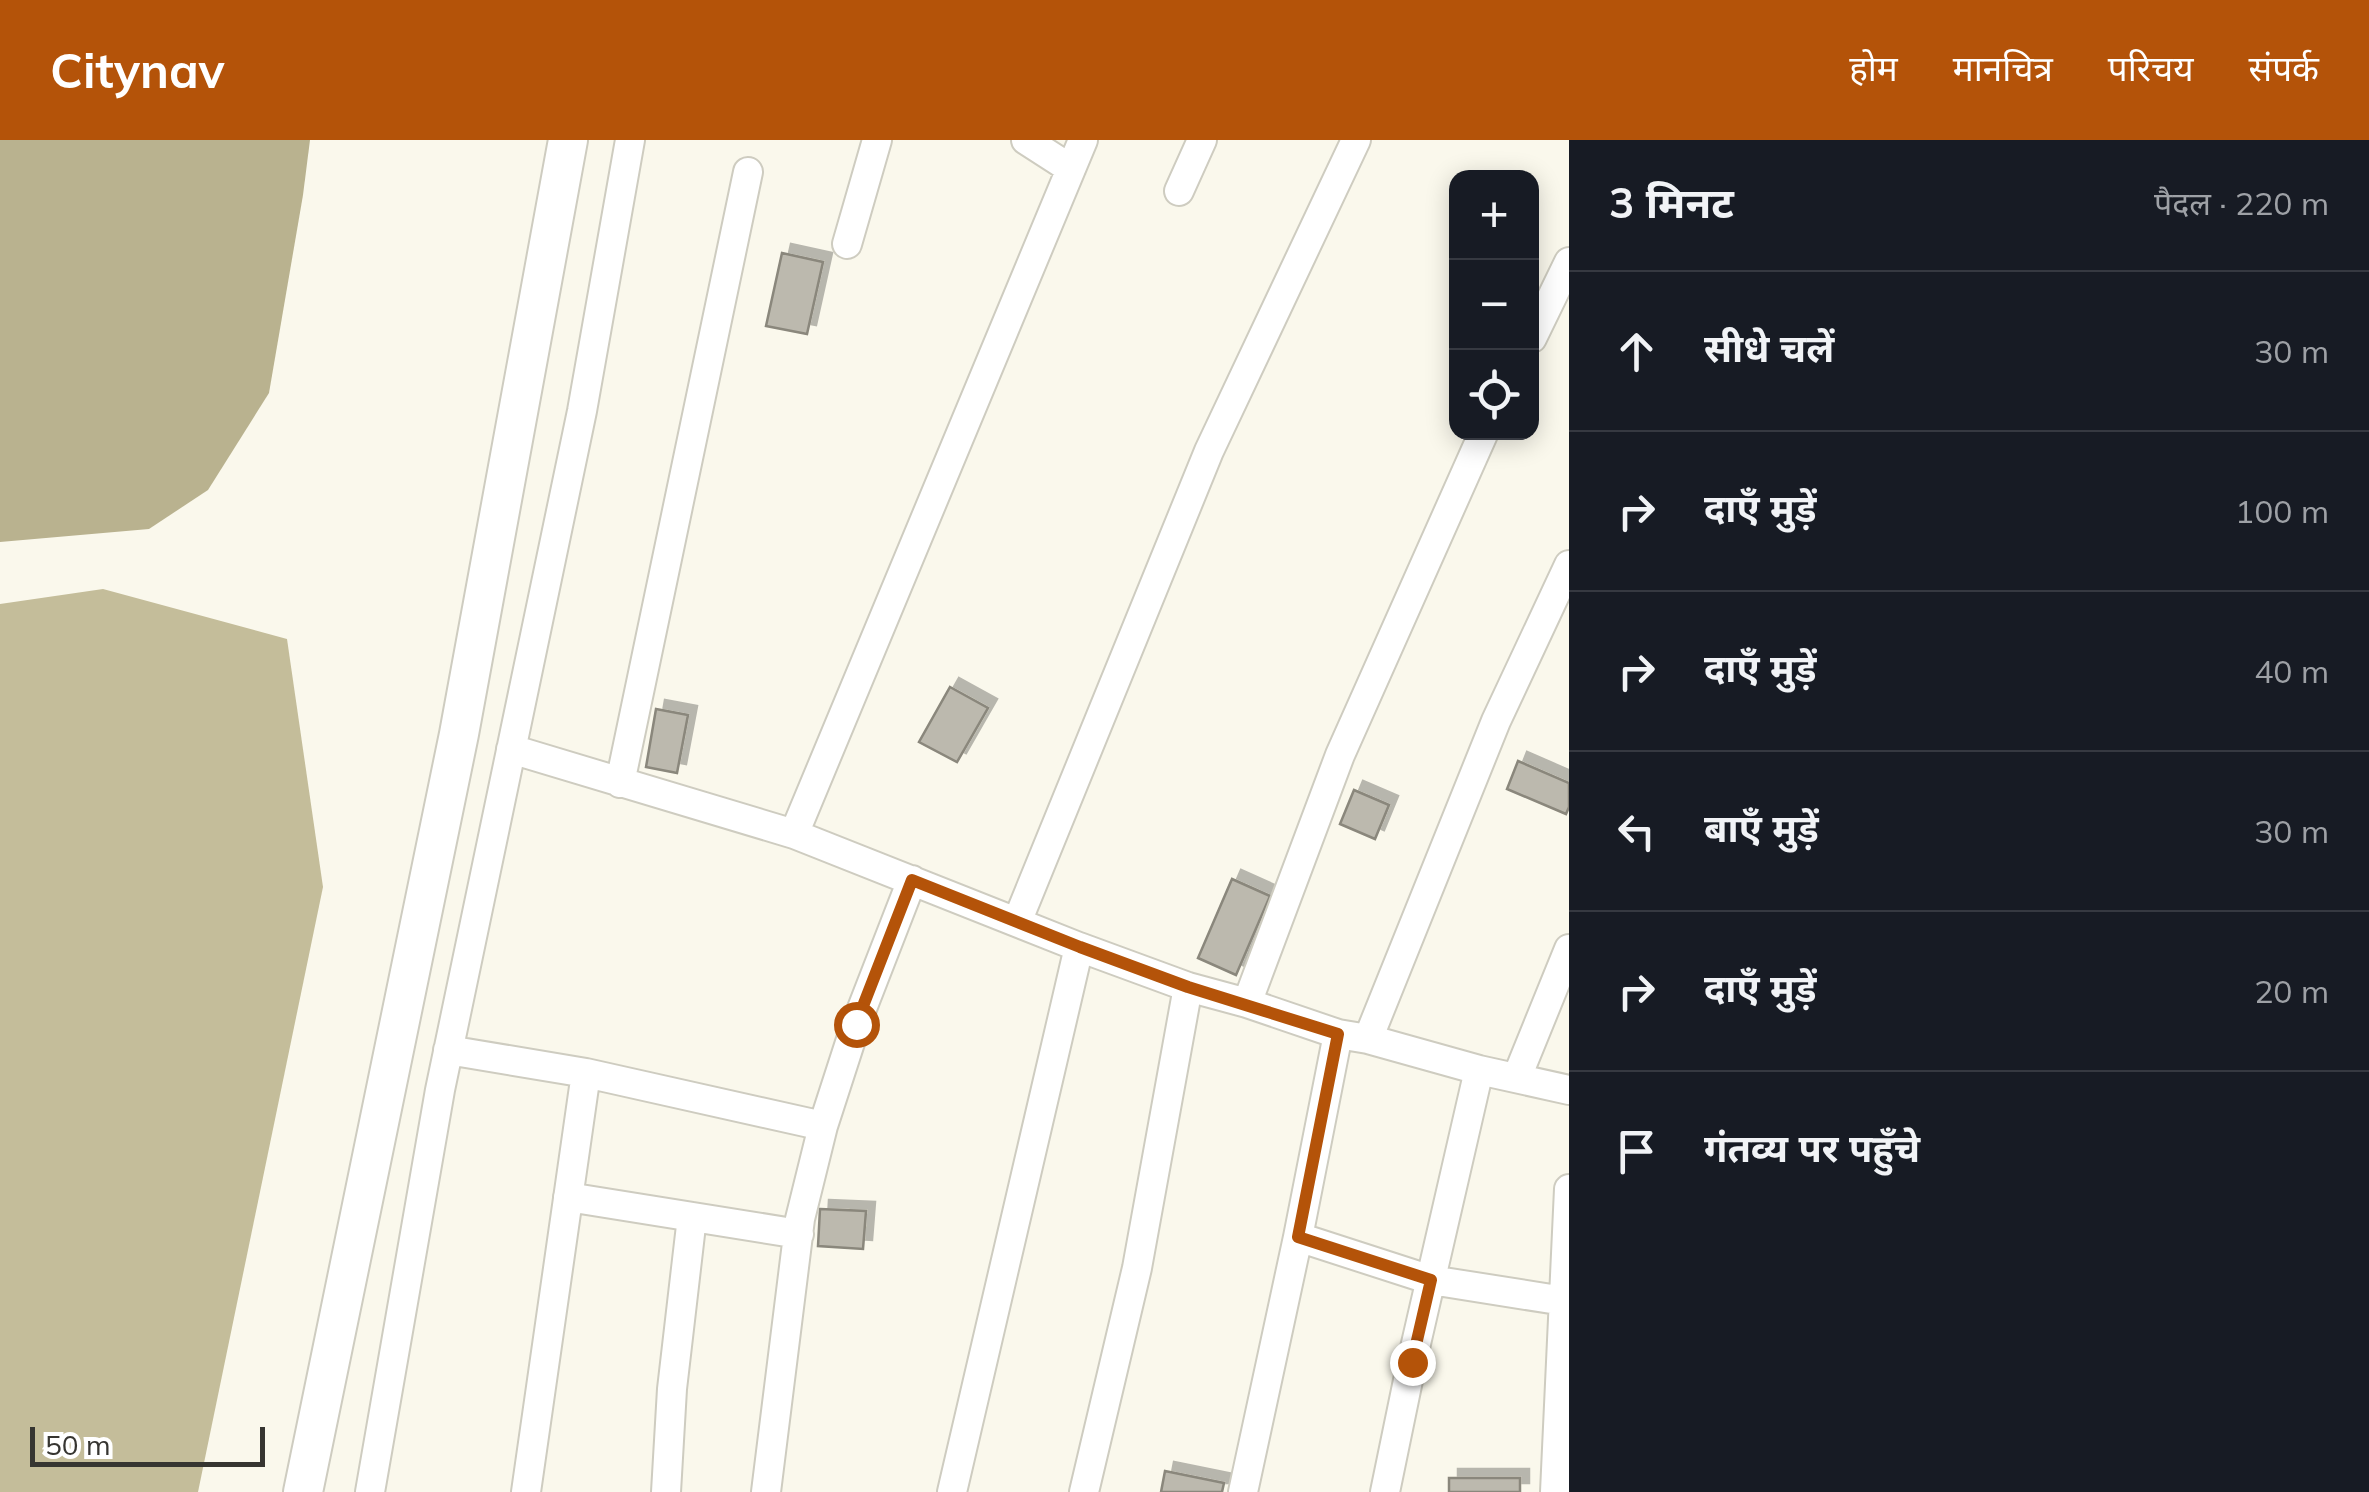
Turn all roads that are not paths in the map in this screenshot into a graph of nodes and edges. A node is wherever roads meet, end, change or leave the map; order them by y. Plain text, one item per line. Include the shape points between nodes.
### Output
1 (568, 140) edge
2 (630, 140) edge
3 (878, 140) edge
4 (1026, 140) edge
5 (1083, 140) edge
6 (1202, 140) edge
7 (1356, 140) edge
8 (1071, 168) junction
9 (748, 172) dead end
10 (1180, 191) dead end
11 (848, 244) dead end
12 (1569, 262) edge
13 (1539, 324) edge
14 (1480, 440) edge
15 (1569, 565) edge
16 (511, 749) junction
17 (620, 783) junction
18 (794, 834) junction
19 (912, 880) junction
20 (1017, 922) junction
21 (1080, 947) junction
22 (1569, 949) edge
23 (1188, 987) junction
24 (1247, 1004) junction
25 (1338, 1034) junction
26 (1368, 1038) junction
27 (448, 1050) junction
28 (1479, 1070) junction
29 (586, 1073) junction
30 (1516, 1078) junction
31 (1569, 1090) edge
32 (823, 1126) junction
33 (1569, 1189) edge
34 (568, 1197) junction
35 (692, 1217) junction
36 (798, 1234) junction
37 (1298, 1237) junction
38 (1431, 1280) junction
39 (1564, 1301) junction
40 (304, 1492) edge
41 (370, 1492) edge
42 (526, 1492) edge
43 (666, 1492) edge
44 (766, 1492) edge
45 (952, 1492) edge
46 (1084, 1492) edge
47 (1243, 1492) edge
48 (1385, 1492) edge
49 (1555, 1492) edge

1 - 40 street via 459,734
2 - 16 street
3 - 11 street
4 - 8 street
5 - 8 street
6 - 10 street
7 - 20 street via 1209,451
8 - 18 street
9 - 17 street
12 - 13 street
14 - 24 street via 1340,755
15 - 26 street via 1496,722
16 - 17 street
16 - 27 street
17 - 18 street
18 - 19 street
19 - 20 street
19 - 32 street
20 - 21 street
21 - 23 street
21 - 45 street
22 - 30 street
23 - 24 street
23 - 46 street via 1136,1268
24 - 25 street
25 - 26 street
25 - 37 street
26 - 28 street
27 - 29 street
27 - 41 street
28 - 30 street
28 - 38 street
29 - 32 street
29 - 34 street
30 - 31 street
32 - 36 street
33 - 39 street
34 - 35 street
34 - 42 street
35 - 36 street
35 - 43 street
36 - 44 street
37 - 38 street
37 - 47 street
38 - 39 street
38 - 48 street
39 - 49 street

